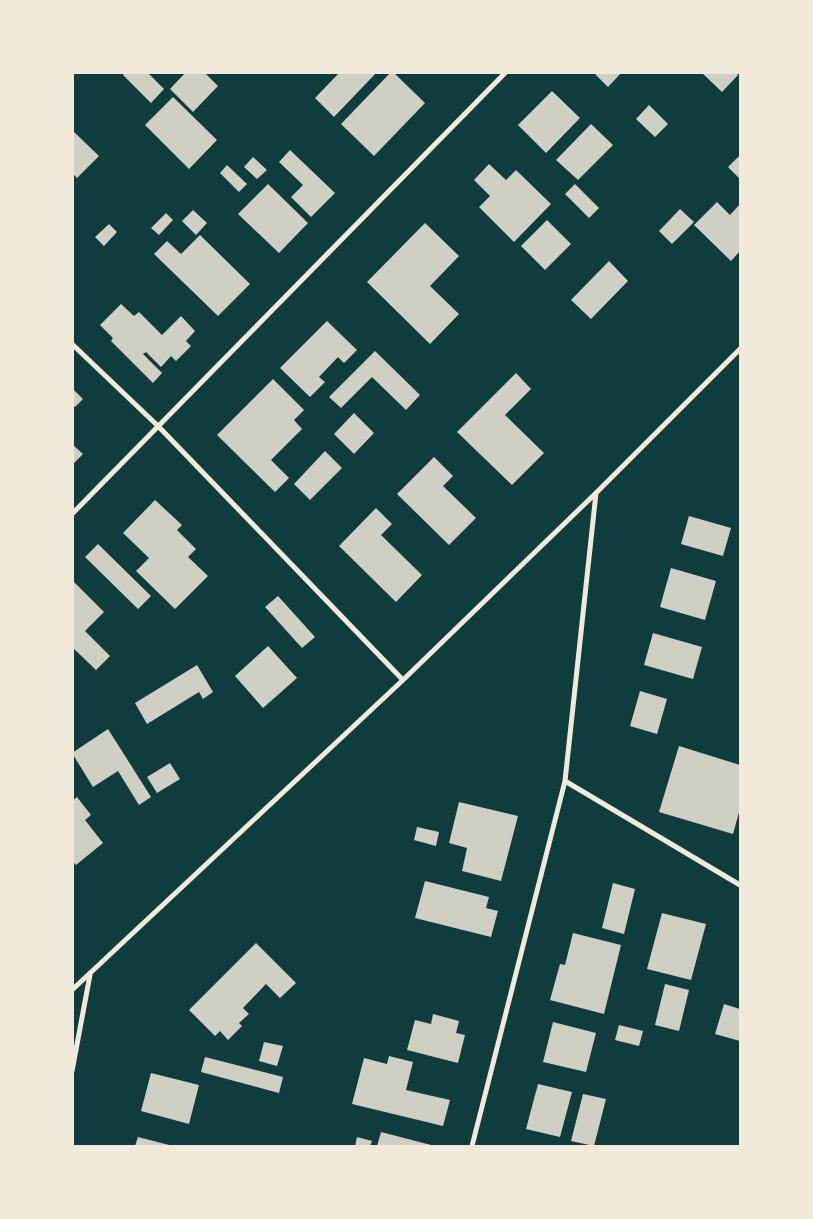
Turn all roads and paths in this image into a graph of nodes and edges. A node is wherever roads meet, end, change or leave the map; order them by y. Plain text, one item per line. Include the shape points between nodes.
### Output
1 (506, 72) edge
2 (72, 344) edge
3 (740, 349) edge
4 (158, 426) junction
5 (596, 492) junction
6 (72, 514) edge
7 (403, 680) junction
8 (565, 781) junction
9 (740, 885) edge
10 (90, 975) junction
11 (72, 990) edge
12 (72, 1071) edge
13 (472, 1146) edge

1 - 4 street
2 - 4 street
3 - 5 street
4 - 6 street
4 - 7 street
5 - 7 street
5 - 8 street
7 - 10 street
8 - 9 street
8 - 13 street
10 - 11 street
10 - 12 street

